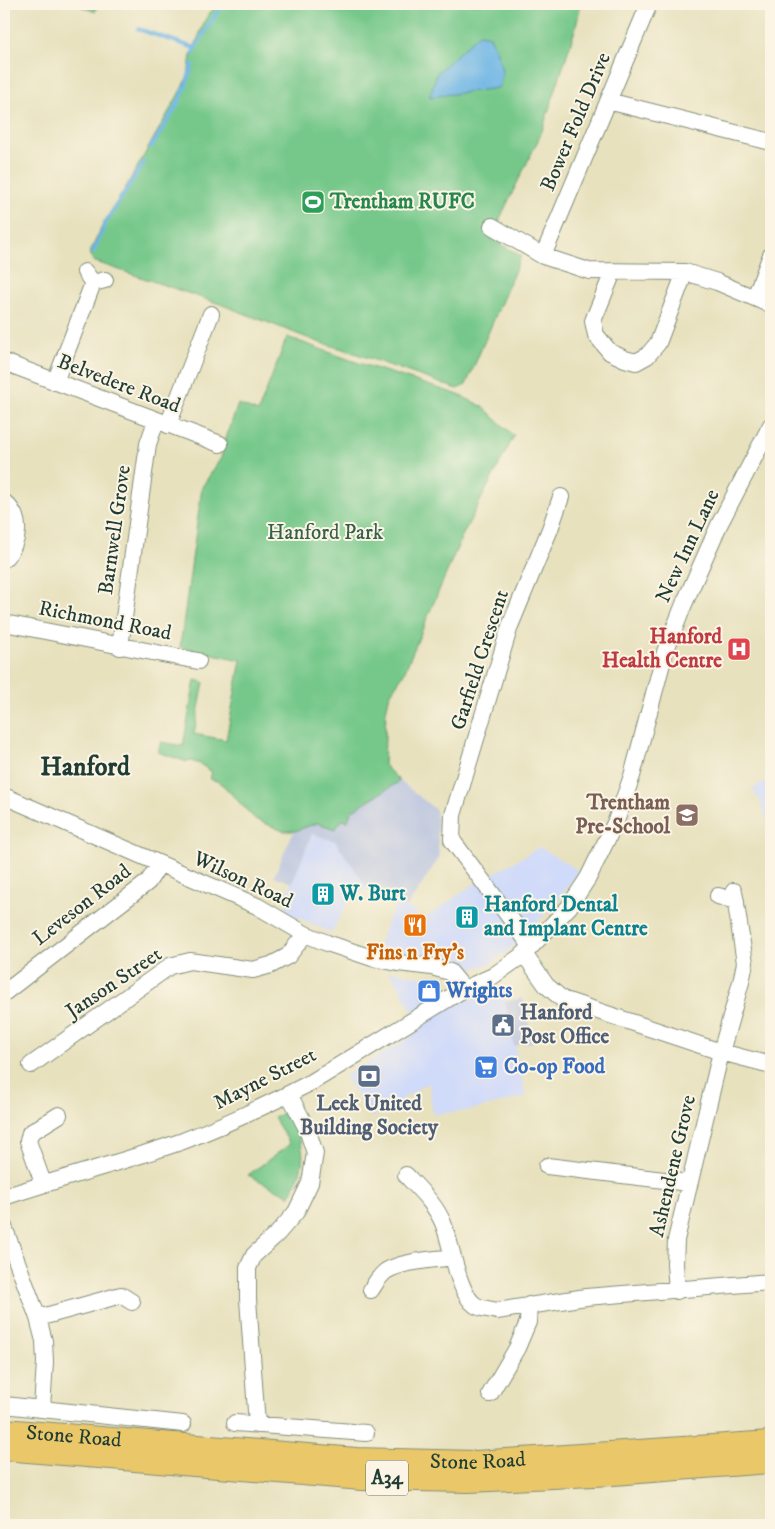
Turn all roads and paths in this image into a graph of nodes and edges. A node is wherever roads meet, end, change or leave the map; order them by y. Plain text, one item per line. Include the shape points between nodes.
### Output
1 (649, 4) edge
2 (608, 102) junction
3 (771, 142) edge
4 (492, 226) dead end
5 (771, 255) edge
6 (543, 256) junction
7 (613, 272) junction
8 (685, 272) junction
9 (94, 279) dead end
10 (755, 297) junction
11 (771, 304) edge
12 (211, 314) dead end
13 (4, 362) edge
14 (55, 382) junction
15 (162, 423) junction
16 (771, 425) edge
17 (220, 444) dead end
18 (561, 497) dead end
19 (4, 502) edge
20 (4, 559) edge
21 (4, 622) edge
22 (120, 647) junction
23 (198, 661) dead end
24 (4, 796) edge
25 (159, 865) junction
26 (718, 896) dead end
27 (305, 934) junction
28 (528, 950) junction
29 (464, 989) junction
30 (4, 993) edge
31 (721, 1052) junction
32 (771, 1065) edge
33 (31, 1066) dead end
34 (289, 1094) junction
35 (59, 1115) dead end
36 (547, 1166) dead end
37 (406, 1175) dead end
38 (43, 1183) junction
39 (689, 1183) junction
40 (4, 1197) edge
41 (4, 1227) edge
42 (452, 1257) junction
43 (771, 1282) edge
44 (371, 1290) dead end
45 (677, 1291) junction
46 (127, 1294) dead end
47 (529, 1305) junction
48 (38, 1318) junction
49 (492, 1383) dead end
50 (4, 1405) edge
51 (42, 1408) junction
52 (179, 1420) dead end
53 (235, 1424) dead end
54 (256, 1425) junction
55 (4, 1431) edge
56 (366, 1433) dead end
57 (771, 1443) edge
58 (4, 1448) edge
59 (771, 1461) edge
60 (576, 1466) junction

1 - 2 street, Bower Fold Drive
2 - 3 street
2 - 6 street, Bower Fold Drive
4 - 6 street
5 - 10 street
6 - 7 street via 589,271
7 - 8 street
7 - 8 street via 593,321 596,335 610,352 636,362 658,344
8 - 10 street
9 - 14 street
10 - 11 street
12 - 15 street, Barnwell Grove
13 - 14 street, Belvedere Road
14 - 15 street, Belvedere Road
15 - 17 street, Belvedere Road
15 - 22 street, Barnwell Grove via 148,444
16 - 28 street, New Inn Lane via 720,525 665,652 632,776 608,841 569,906
18 - 28 street, Garfield Crescent via 510,626 453,815 452,840
19 - 20 street via 12,508 18,521 18,535 12,551
21 - 22 street, Richmond Road
22 - 23 street, Richmond Road
24 - 25 street, Wilson Road
25 - 27 street, Wilson Road via 257,906
25 - 30 street, Leveson Road via 148,882
26 - 31 street, Ashendene Grove via 735,896 745,963
27 - 29 street, Wilson Road via 372,958 443,969 455,976
27 - 33 street, Janson Street via 288,956 253,970 190,961 170,966
28 - 29 street, Mayne Street via 494,976
28 - 31 street via 546,985 562,999
29 - 34 street, Mayne Street
31 - 32 street
31 - 39 street, Ashendene Grove
34 - 38 street, Mayne Street via 184,1140
34 - 54 street via 315,1153 310,1182 296,1212 254,1255 248,1268
35 - 38 street via 30,1133 28,1141
36 - 39 street
37 - 42 street via 428,1198 444,1224
38 - 40 street, Mayne Street
39 - 45 street, Ashendene Grove via 676,1240
41 - 48 street
42 - 44 street via 399,1265 386,1271
42 - 47 street via 466,1295 475,1305 497,1310
43 - 45 street
45 - 47 street via 586,1297
46 - 48 street
47 - 49 street via 528,1322 517,1348
48 - 51 street via 45,1355
50 - 51 street
51 - 52 street
53 - 54 street
54 - 56 street
55 - 60 highway, Stone Road / A34 via 356,1460
57 - 60 highway, Stone Road / A34
58 - 60 highway, Stone Road / A34 via 362,1478 469,1480
59 - 60 highway, Stone Road / A34

